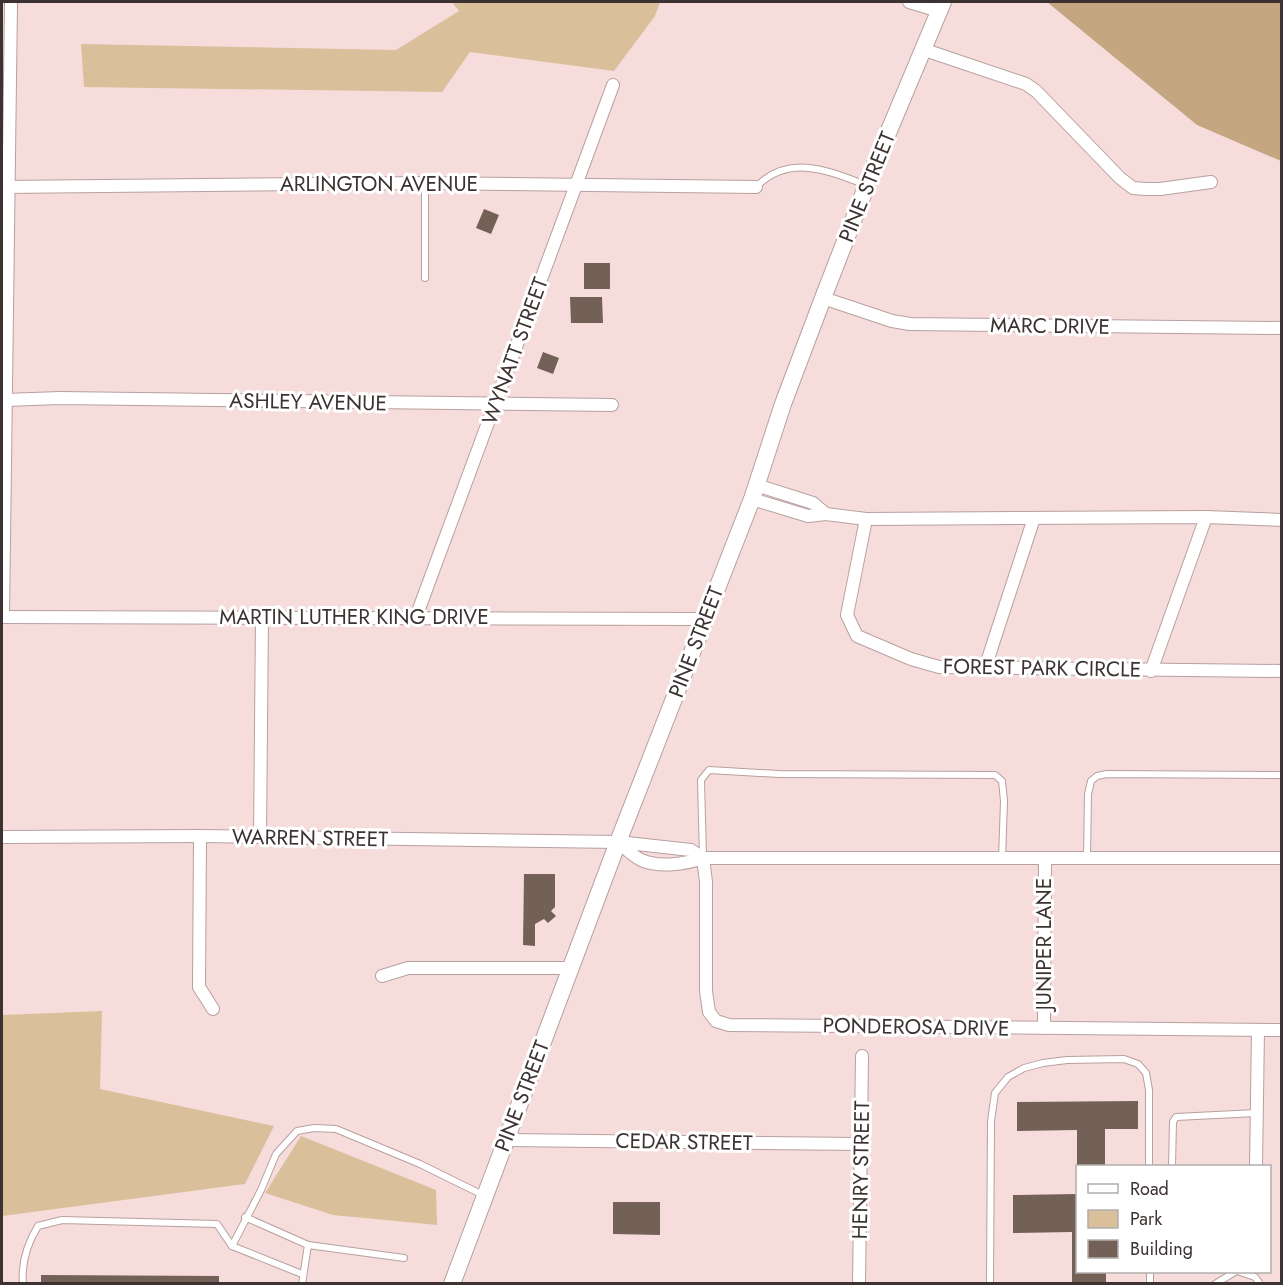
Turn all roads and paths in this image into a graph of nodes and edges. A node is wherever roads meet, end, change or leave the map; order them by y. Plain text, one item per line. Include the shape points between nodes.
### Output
1 (10, 2) edge
2 (909, 2) edge
3 (941, 7) edge
4 (922, 49) junction
5 (613, 86) dead end
6 (1211, 182) dead end
7 (425, 183) junction
8 (576, 185) junction
9 (867, 185) junction
10 (4, 187) edge
11 (756, 187) joint
12 (425, 278) dead end
13 (823, 298) junction
14 (1281, 328) edge
15 (5, 400) junction
16 (495, 405) junction
17 (612, 405) dead end
18 (754, 492) junction
19 (1206, 516) junction
20 (1034, 518) junction
21 (866, 519) junction
22 (1281, 520) edge
23 (2, 617) edge
24 (262, 617) junction
25 (416, 617) junction
26 (706, 619) junction
27 (985, 668) junction
28 (1151, 671) junction
29 (1281, 671) edge
30 (1281, 775) edge
31 (200, 836) junction
32 (2, 837) edge
33 (260, 837) junction
34 (618, 842) junction
35 (703, 858) junction
36 (1281, 858) edge
37 (1002, 859) junction
38 (1045, 859) junction
39 (1087, 859) junction
40 (571, 968) junction
41 (382, 976) dead end
42 (213, 1009) dead end
43 (1044, 1028) junction
44 (1258, 1030) junction
45 (1281, 1030) edge
46 (862, 1056) dead end
47 (1257, 1113) junction
48 (506, 1140) junction
49 (861, 1144) junction
50 (1149, 1165) edge
51 (1172, 1165) edge
52 (1256, 1165) edge
53 (485, 1196) junction
54 (245, 1217) junction
55 (308, 1245) junction
56 (232, 1246) junction
57 (404, 1258) dead end
58 (1233, 1273) edge
59 (1243, 1273) edge
60 (302, 1274) junction
61 (23, 1284) edge
62 (302, 1284) edge
63 (452, 1284) edge
64 (859, 1284) edge
65 (990, 1284) edge
66 (1215, 1284) edge
67 (1260, 1284) edge

1 - 10 street
2 - 3 street
3 - 4 street, PINE STREET
4 - 6 street via 1026,84 1133,188 1160,189
4 - 9 street, PINE STREET
5 - 8 street, WYNATT STREET
7 - 8 street, ARLINGTON AVENUE
7 - 10 street, ARLINGTON AVENUE
7 - 12 lane
8 - 11 street, ARLINGTON AVENUE
8 - 16 street, WYNATT STREET
9 - 11 lane via 806,167 772,174
9 - 13 street, PINE STREET
10 - 15 street
13 - 14 street, MARC DRIVE via 910,324
13 - 18 street, PINE STREET
15 - 16 street, ASHLEY AVENUE
15 - 23 street
16 - 17 street, ASHLEY AVENUE
16 - 25 street, WYNATT STREET
18 - 21 street via 808,516
18 - 26 street, PINE STREET
19 - 20 street
19 - 22 street
19 - 28 street
20 - 21 street
20 - 27 street
21 - 27 street, FOREST PARK CIRCLE via 847,615 857,636 939,667
23 - 24 street, MARTIN LUTHER KING DRIVE
24 - 25 street, MARTIN LUTHER KING DRIVE
24 - 33 street
25 - 26 street, MARTIN LUTHER KING DRIVE
26 - 34 street, PINE STREET
27 - 28 street, FOREST PARK CIRCLE
28 - 29 street, FOREST PARK CIRCLE
30 - 39 lane via 1097,776 1091,781 1088,794
31 - 32 street, WARREN STREET
31 - 33 street, WARREN STREET
31 - 42 street via 198,987
33 - 34 street, WARREN STREET
34 - 35 street via 691,850
34 - 40 street, PINE STREET
35 - 37 street
35 - 37 lane via 701,780 709,770 995,775 1002,781 1004,801
35 - 43 street, PONDEROSA DRIVE via 706,991 716,1021 729,1025
36 - 39 street
37 - 38 street
38 - 39 street
38 - 43 street, JUNIPER LANE
40 - 41 street via 408,968
40 - 48 street, PINE STREET
43 - 44 street, PONDEROSA DRIVE
44 - 45 street, PONDEROSA DRIVE
44 - 47 street
46 - 49 street, HENRY STREET
47 - 51 lane via 1176,1116
47 - 52 street
48 - 49 street, CEDAR STREET
48 - 53 street, PINE STREET
49 - 64 street, HENRY STREET
50 - 65 lane via 1149,1090 1146,1073 1138,1064 1124,1059 1067,1060 1024,1068 1008,1077 995,1093 991,1121
53 - 54 lane via 336,1130 314,1128 297,1131 276,1154
53 - 63 street, PINE STREET
54 - 55 lane
54 - 56 lane
55 - 57 lane
55 - 60 lane
56 - 60 lane
56 - 61 lane via 217,1224 62,1220 38,1226 27,1242
58 - 66 lane
59 - 67 lane via 1255,1277
60 - 62 lane

